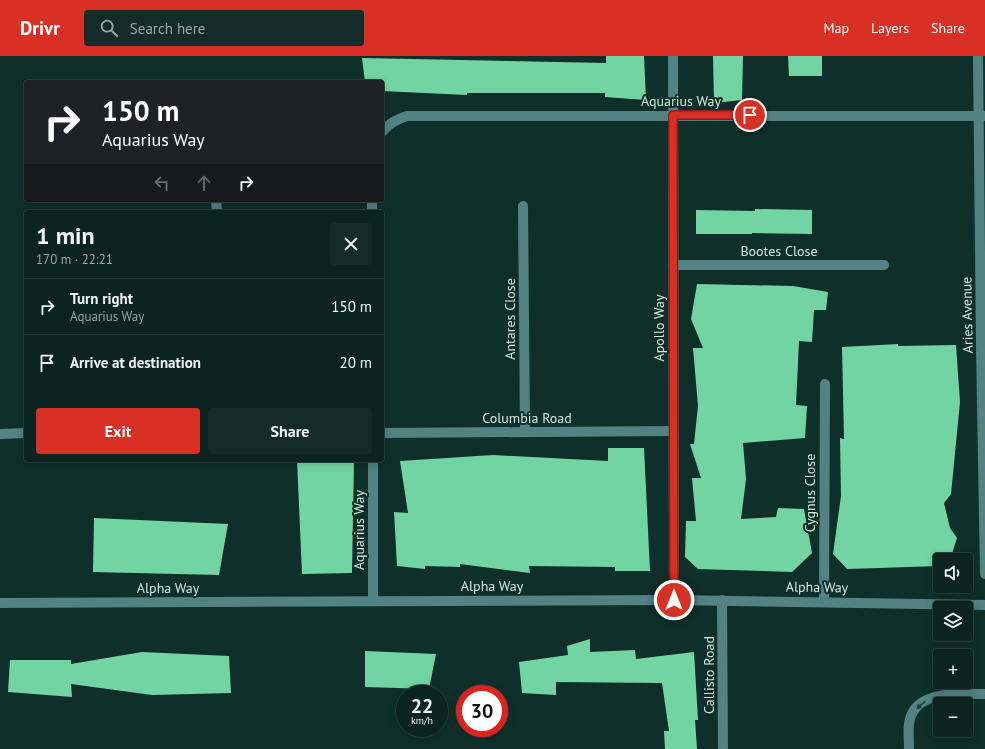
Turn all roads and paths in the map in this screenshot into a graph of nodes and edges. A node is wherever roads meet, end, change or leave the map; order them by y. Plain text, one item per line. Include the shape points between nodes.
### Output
1 (673, 56) edge
2 (978, 56) edge
3 (673, 115) junction
4 (982, 116) edge
5 (384, 130) edge
6 (523, 206) dead end
7 (674, 265) junction
8 (884, 265) dead end
9 (824, 384) dead end
10 (525, 432) junction
11 (673, 432) junction
12 (24, 433) edge
13 (384, 433) edge
14 (0, 434) edge
15 (373, 462) edge
16 (985, 574) edge
17 (674, 600) junction
18 (722, 600) junction
19 (373, 601) junction
20 (824, 601) junction
21 (0, 603) edge
22 (985, 605) edge
23 (985, 694) edge
24 (723, 749) edge
25 (909, 749) edge

1 - 3 street, Apollo Way
2 - 4 street, Aries Avenue
3 - 4 street, Aquarius Way
3 - 5 street, Aquarius Way via 407,116 396,120
3 - 7 street, Apollo Way
4 - 16 street, Aries Avenue
6 - 10 street, Antares Close
7 - 8 street, Bootes Close
7 - 11 street, Apollo Way
9 - 20 street, Cygnus Close
10 - 11 street, Columbia Road
10 - 13 street, Columbia Road
11 - 17 street, Apollo Way
12 - 14 street
15 - 19 street, Aquarius Way
17 - 18 street, Alpha Way
17 - 19 street, Alpha Way
18 - 20 street, Alpha Way
18 - 24 street, Callisto Road
19 - 21 street, Alpha Way
20 - 22 street, Alpha Way
23 -> 25 street via 957,693 933,696 922,702 913,711 909,723

